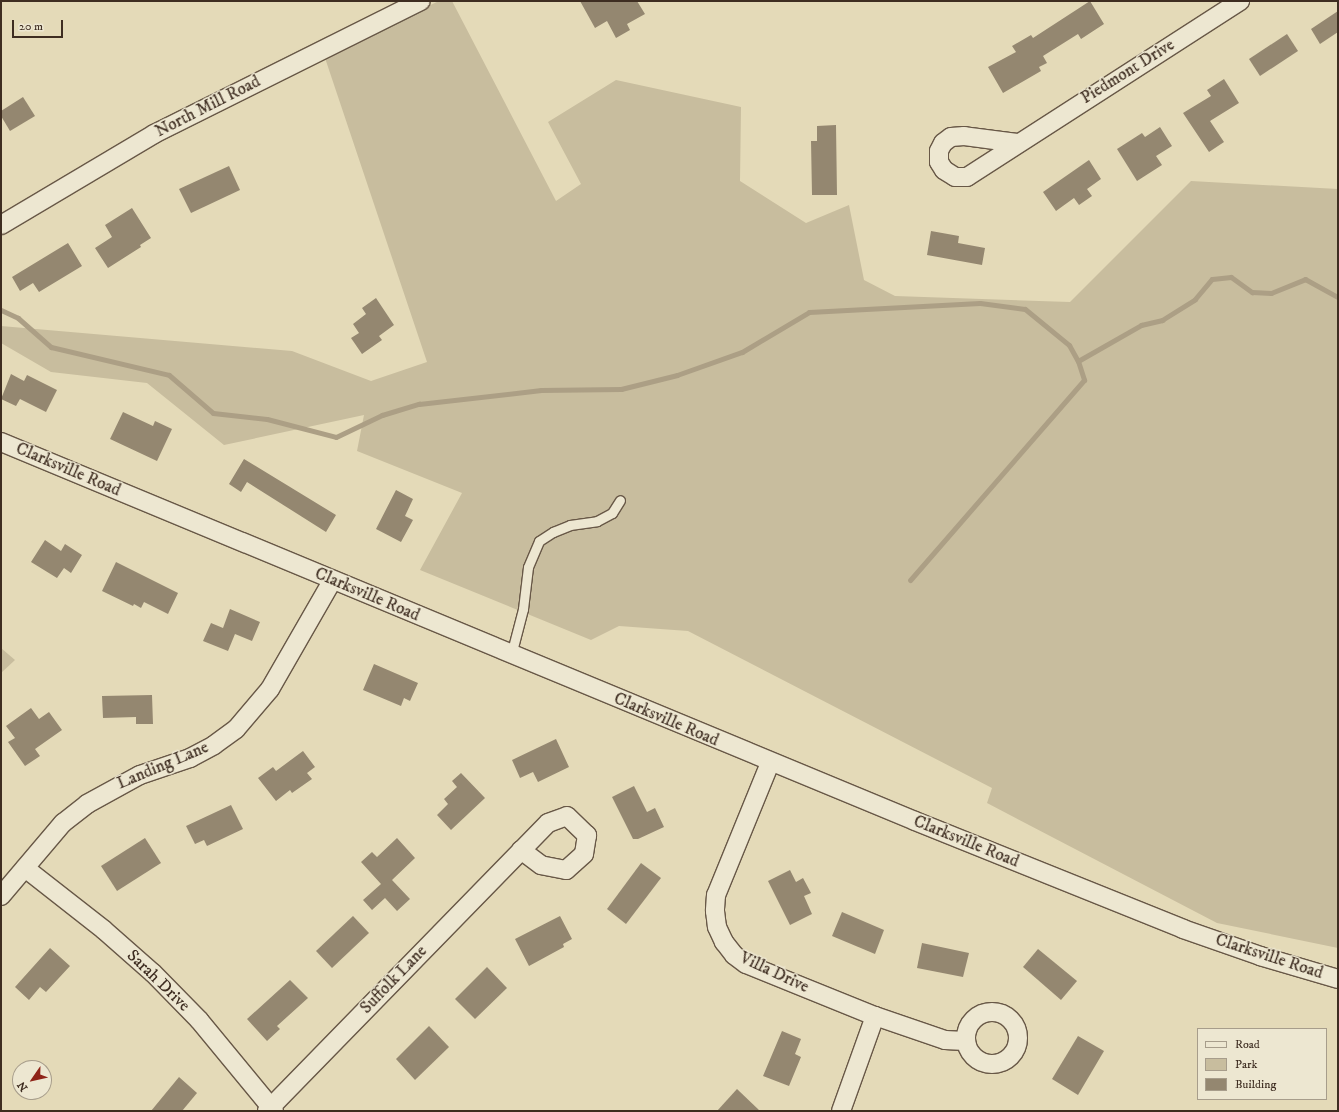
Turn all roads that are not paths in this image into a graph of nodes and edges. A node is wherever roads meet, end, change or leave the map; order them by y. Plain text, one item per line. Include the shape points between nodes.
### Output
1 (421, 1) edge
2 (1240, 1) edge
3 (1017, 143) dead end
4 (1, 225) edge
5 (1, 442) edge
6 (620, 500) dead end
7 (332, 580) junction
8 (511, 655) junction
9 (770, 763) junction
10 (521, 850) junction
11 (25, 868) junction
12 (1, 896) edge
13 (1338, 979) edge
14 (875, 1016) junction
15 (965, 1041) dead end
16 (271, 1110) edge
17 (841, 1111) edge

1 - 4 street, North Mill Road via 154,134
2 - 3 street, Piedmont Drive
5 - 7 street, Clarksville Road
6 - 8 lane via 612,512 597,521 570,525 552,532 540,541 528,567 523,609
7 - 8 street, Clarksville Road
7 - 11 street, Landing Lane via 270,689 236,729 190,758 140,775 87,804 63,823
8 - 9 street, Clarksville Road
9 - 13 street, Clarksville Road via 1183,929 1260,956
9 - 14 street, Villa Drive via 716,895 717,927 734,955 746,964
10 - 10 street, Suffolk Lane via 548,822 567,816 587,835 584,854 566,870 541,865
10 - 16 street, Suffolk Lane
11 - 12 street, Landing Lane
11 - 16 street, Sarah Drive via 104,930 153,973 199,1020
14 - 15 street, Villa Drive via 945,1040
14 - 17 street

